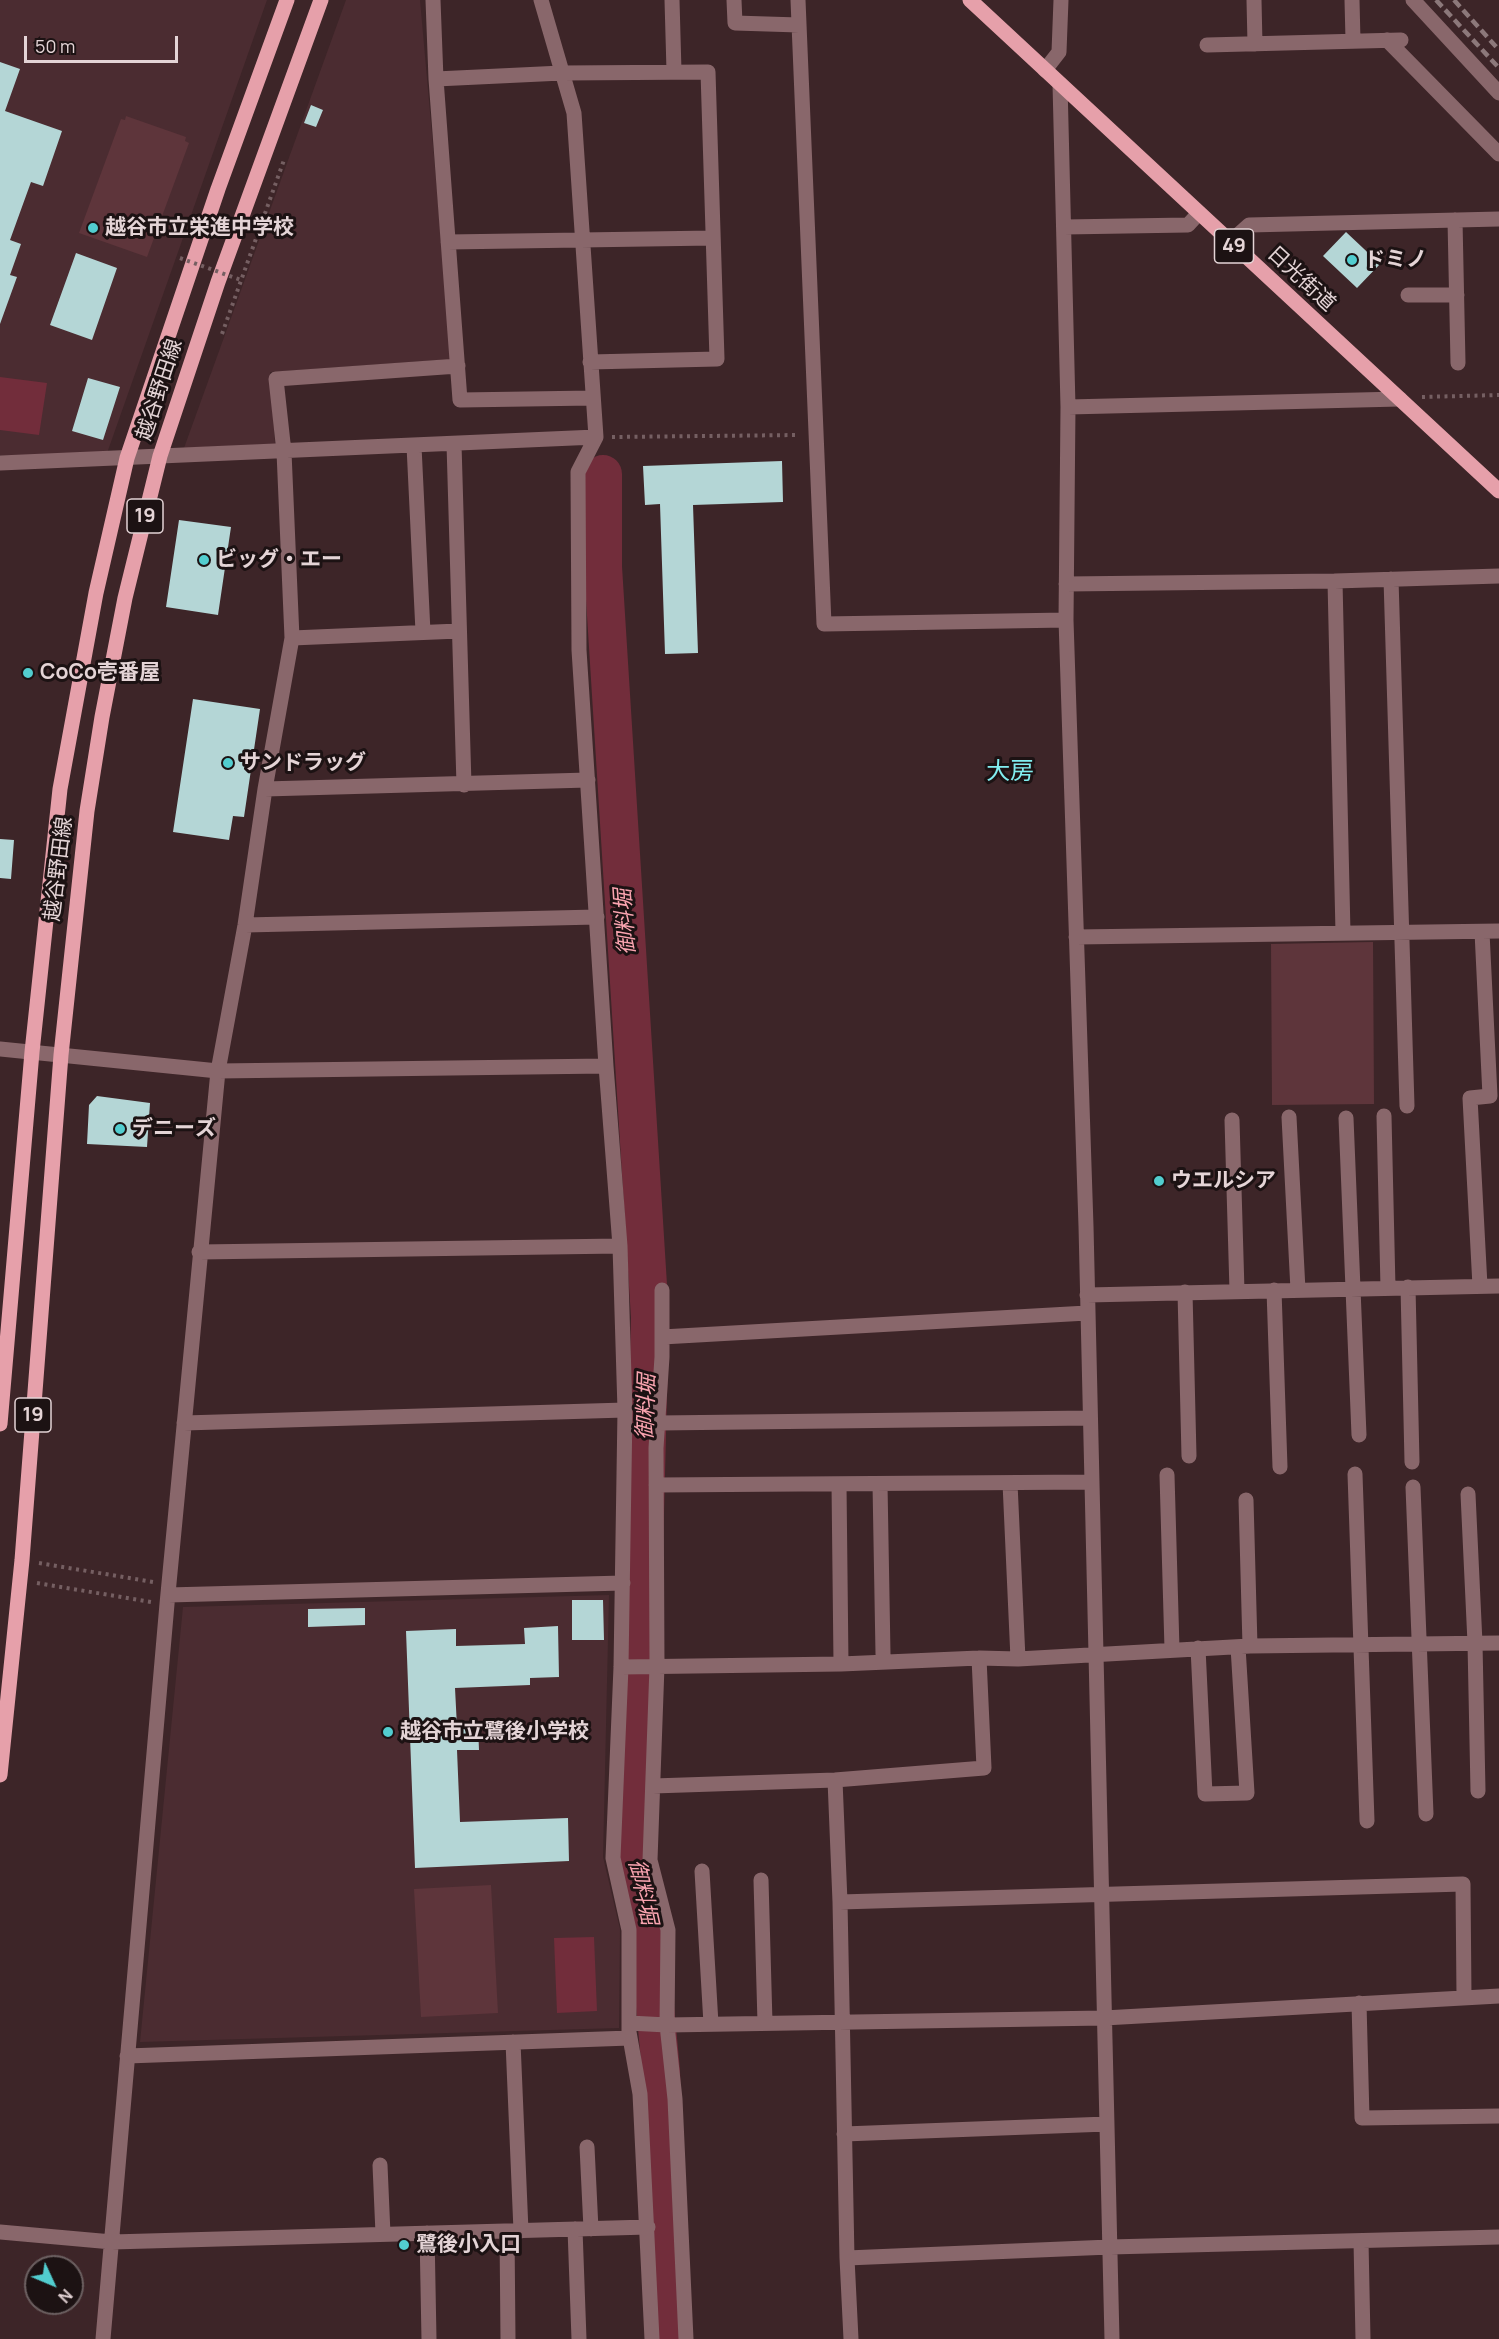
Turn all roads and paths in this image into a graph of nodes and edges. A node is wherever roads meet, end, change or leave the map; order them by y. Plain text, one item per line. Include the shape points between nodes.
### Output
1 (287, 0) edge
2 (321, 0) edge
3 (433, 0) edge
4 (541, 0) edge
5 (672, 0) edge
6 (734, 0) edge
7 (798, 0) edge
8 (970, 0) edge
9 (1061, 0) edge
10 (1254, 0) edge
11 (1352, 0) edge
12 (1413, 0) edge
13 (799, 25) junction
14 (1353, 40) junction
15 (1254, 44) junction
16 (1207, 45) dead end
17 (1045, 70) junction
18 (674, 71) junction
19 (562, 73) junction
20 (436, 79) junction
21 (1060, 84) junction
22 (1499, 93) edge
23 (1499, 154) edge
24 (284, 160) dead end
25 (1199, 213) junction
26 (1499, 219) edge
27 (1455, 220) junction
28 (1064, 227) junction
29 (713, 238) junction
30 (582, 239) junction
31 (448, 242) junction
32 (1230, 242) junction
33 (180, 258) dead end
34 (1408, 295) dead end
35 (1457, 295) junction
36 (590, 362) junction
37 (1458, 363) dead end
38 (458, 366) junction
39 (1499, 395) edge
40 (593, 398) junction
41 (1400, 399) junction
42 (1068, 407) junction
43 (815, 434) junction
44 (596, 437) junction
45 (454, 444) junction
46 (414, 446) junction
47 (284, 452) junction
48 (160, 456) junction
49 (127, 458) junction
50 (0, 463) edge
51 (1499, 491) edge
52 (1499, 576) edge
53 (1391, 579) junction
54 (1335, 581) junction
55 (1066, 584) junction
56 (1066, 620) junction
57 (459, 631) junction
58 (423, 632) junction
59 (292, 638) junction
60 (588, 780) junction
61 (464, 785) junction
62 (265, 789) junction
63 (597, 916) junction
64 (245, 925) junction
65 (1499, 931) edge
66 (1482, 932) junction
67 (1342, 933) junction
68 (1403, 934) junction
69 (1076, 937) junction
70 (0, 1049) edge
71 (32, 1052) junction
72 (61, 1055) junction
73 (606, 1066) junction
74 (218, 1071) junction
75 (1407, 1106) dead end
76 (1384, 1116) dead end
77 (1289, 1117) dead end
78 (1346, 1118) dead end
79 (1232, 1120) dead end
80 (620, 1246) junction
81 (199, 1252) junction
82 (1480, 1286) junction
83 (1499, 1286) edge
84 (1408, 1287) junction
85 (1353, 1288) junction
86 (1388, 1288) junction
87 (662, 1290) dead end
88 (1274, 1290) junction
89 (1298, 1290) junction
90 (1237, 1292) junction
91 (1185, 1293) junction
92 (1087, 1295) junction
93 (1087, 1313) junction
94 (662, 1337) junction
95 (625, 1410) junction
96 (1090, 1418) junction
97 (184, 1423) junction
98 (658, 1423) junction
99 (0, 1424) edge
100 (1359, 1435) dead end
101 (1189, 1456) dead end
102 (1412, 1462) dead end
103 (1280, 1467) dead end
104 (1355, 1474) dead end
105 (1167, 1475) dead end
106 (1091, 1482) junction
107 (1010, 1483) junction
108 (839, 1484) junction
109 (879, 1484) junction
110 (656, 1485) junction
111 (1413, 1487) dead end
112 (1468, 1494) dead end
113 (1246, 1500) dead end
114 (21, 1560) junction
115 (20, 1581) junction
116 (623, 1583) junction
117 (168, 1595) junction
118 (1475, 1643) junction
119 (1499, 1643) edge
120 (1419, 1644) junction
121 (1361, 1645) junction
122 (1244, 1647) junction
123 (1198, 1648) junction
124 (1172, 1650) junction
125 (883, 1654) dead end
126 (1098, 1654) junction
127 (979, 1658) junction
128 (1018, 1659) junction
129 (841, 1664) junction
130 (653, 1666) junction
131 (625, 1667) junction
132 (0, 1775) edge
133 (835, 1780) junction
134 (653, 1786) junction
135 (1478, 1791) dead end
136 (1426, 1814) dead end
137 (1367, 1821) dead end
138 (702, 1871) dead end
139 (761, 1880) dead end
140 (1101, 1895) junction
141 (840, 1902) junction
142 (1464, 1996) junction
143 (1499, 1996) edge
144 (1359, 2003) junction
145 (1104, 2018) junction
146 (842, 2022) junction
147 (765, 2023) junction
148 (711, 2024) junction
149 (665, 2025) junction
150 (635, 2028) junction
151 (513, 2042) junction
152 (127, 2056) junction
153 (1499, 2116) edge
154 (1107, 2124) junction
155 (844, 2134) junction
156 (587, 2147) dead end
157 (380, 2165) dead end
158 (648, 2227) junction
159 (575, 2229) junction
160 (591, 2229) junction
161 (514, 2231) junction
162 (0, 2232) edge
163 (427, 2233) junction
164 (383, 2234) junction
165 (1499, 2237) edge
166 (1361, 2241) junction
167 (112, 2242) junction
168 (1110, 2247) junction
169 (847, 2258) junction
170 (103, 2339) edge
171 (429, 2339) edge
172 (508, 2339) edge
173 (579, 2339) edge
174 (652, 2339) edge
175 (686, 2339) edge
176 (851, 2339) edge
177 (1112, 2339) edge
178 (1363, 2339) edge

1 - 49 main road, 越谷野田線 / 19
2 - 48 main road, 越谷野田線 / 19 via 218,282
3 - 20 street
4 - 19 street
5 - 18 street
6 - 13 street via 735,23
7 - 13 street
8 - 17 main road, 日光街道 / 49
9 - 17 street via 1059,52
10 - 15 street
11 - 14 street
12 - 22 street
13 - 43 street
14 - 15 street
14 - 23 street via 1394,40
15 - 16 street
17 - 21 main road, 日光街道 / 49
18 - 19 street
18 - 29 street via 708,72
19 - 20 street
19 - 30 street via 574,113
20 - 31 street
21 - 25 main road, 日光街道 / 49
21 - 28 street
24 - 33 path, bridge via 241,280
25 - 28 street via 1188,225
25 - 32 main road, 日光街道 / 49
26 - 27 street
27 - 32 street via 1249,225
27 - 35 street
28 - 42 street
29 - 30 street
29 - 36 street via 717,359
30 - 31 street
30 - 36 street
31 - 38 street
32 - 41 main road, 日光街道 / 49
34 - 35 street
35 - 37 street
36 - 40 street
38 - 40 street via 460,400
38 - 47 street via 276,379
39 - 41 path
40 - 44 street
41 - 42 street
41 - 51 main road, 日光街道 / 49
42 - 55 street
43 - 44 path
43 - 56 street via 824,624
44 - 45 street
44 - 60 street via 578,472 579,650
45 - 46 street
45 - 57 street
46 - 47 street
46 - 58 street
47 - 48 street
47 - 59 street
48 - 49 street
48 - 72 main road, 越谷野田線 / 19 via 102,717 86,823
49 - 50 street
49 - 71 main road, 越谷野田線 / 19 via 94,603 60,789
52 - 53 street
53 - 54 street
53 - 68 street
54 - 55 street
54 - 67 street
55 - 56 street
56 - 69 street
57 - 58 street
57 - 61 street
58 - 59 street
59 - 62 street
60 - 61 street
60 - 63 street
61 - 62 street
62 - 64 street
63 - 64 street
63 - 73 street
64 - 74 street
65 - 66 street
66 - 68 street
66 - 82 street via 1490,1096 1470,1098
67 - 68 street
67 - 69 street
68 - 75 street
69 - 92 street
70 - 71 street
71 - 72 street
71 - 99 main road, 越谷野田線 / 19
72 - 74 street
72 - 114 main road, 越谷野田線 / 19
73 - 74 street
73 - 80 street
74 - 81 street
76 - 86 street
77 - 89 street
78 - 85 street
79 - 90 street
80 - 81 street
80 - 95 street
81 - 97 street
82 - 83 street
82 - 84 street
84 - 86 street
84 - 102 street
85 - 86 street
85 - 89 street
85 - 100 street
87 - 94 street
88 - 89 street
88 - 90 street
88 - 103 street
90 - 91 street
91 - 92 street
91 - 101 street
92 - 93 street
93 - 94 street
93 - 96 street
94 - 98 street
95 - 97 street
95 - 116 street
96 - 98 street
96 - 106 street
97 - 117 street
98 - 110 street
104 - 121 street
105 - 124 street
106 - 107 street
106 - 126 street
107 - 109 street
107 - 128 street
108 - 109 street
108 - 110 street
108 - 129 street
109 - 125 street
110 - 130 street
111 - 120 street
112 - 118 street
113 - 122 street
114 - 115 main road, 越谷野田線 / 19
114 - 117 path
115 - 117 path
115 - 132 main road, 越谷野田線 / 19
116 - 117 street
116 - 131 street
117 - 152 street
118 - 119 street
118 - 120 street
118 - 135 street
120 - 121 street
120 - 136 street
121 - 122 street
121 - 137 street
122 - 123 street
122 - 123 street via 1247,1793 1205,1794
123 - 124 street
124 - 126 street
126 - 128 street
126 - 140 street
127 - 128 street
127 - 129 street
127 - 133 street via 984,1768
129 - 130 street
130 - 131 street
130 - 134 street
131 - 150 street via 613,1858 629,1930
133 - 134 street
133 - 141 street
134 - 149 street via 650,1860 668,1930
138 - 148 street
139 - 147 street
140 - 141 street
140 - 142 street via 1463,1884
140 - 145 street
141 - 146 street
142 - 143 street
142 - 144 street
144 - 145 street
144 - 153 street via 1362,2118
145 - 146 street
145 - 154 street
146 - 147 street
146 - 155 street
147 - 148 street
148 - 149 street
149 - 150 street
149 - 175 street via 675,2099
150 - 151 street
150 - 158 street
151 - 152 street
151 - 161 street
152 - 167 street
154 - 155 street
154 - 168 street
155 - 169 street
156 - 160 street
157 - 164 street
158 - 160 street
158 - 174 street
159 - 160 street
159 - 161 street
159 - 173 street
161 - 163 street
161 - 172 street
162 - 167 street
163 - 164 street
163 - 171 street
164 - 167 street
165 - 166 street
166 - 168 street
166 - 178 street
167 - 170 street
168 - 169 street
168 - 177 street
169 - 176 street

